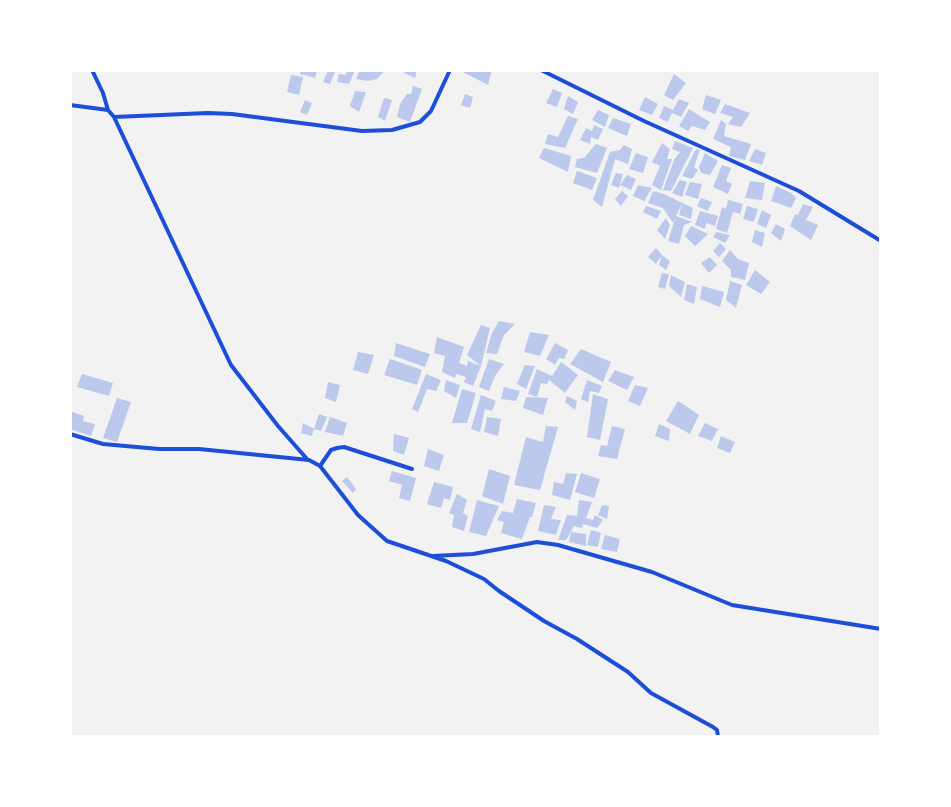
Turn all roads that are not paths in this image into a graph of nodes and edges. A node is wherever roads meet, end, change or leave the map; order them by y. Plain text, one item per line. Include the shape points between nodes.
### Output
1 (92, 70) edge
2 (450, 70) edge
3 (541, 70) edge
4 (70, 105) edge
5 (108, 110) junction
6 (114, 117) junction
7 (881, 241) edge
8 (70, 434) edge
9 (309, 460) junction
10 (320, 466) junction
11 (412, 469) dead end
12 (429, 556) junction
13 (881, 629) edge
14 (718, 737) edge

1 - 5 street
2 - 6 street via 426,118 392,130 208,113
3 - 7 street via 799,191
4 - 5 street
5 - 6 street
6 - 9 street via 231,365
8 - 9 street via 103,444
9 - 10 street
10 - 11 street via 331,450 344,447
10 - 12 street via 358,515 387,541
12 - 13 street via 537,542 558,545 652,572 732,605
12 - 14 street via 484,579 628,672 651,693 713,727

